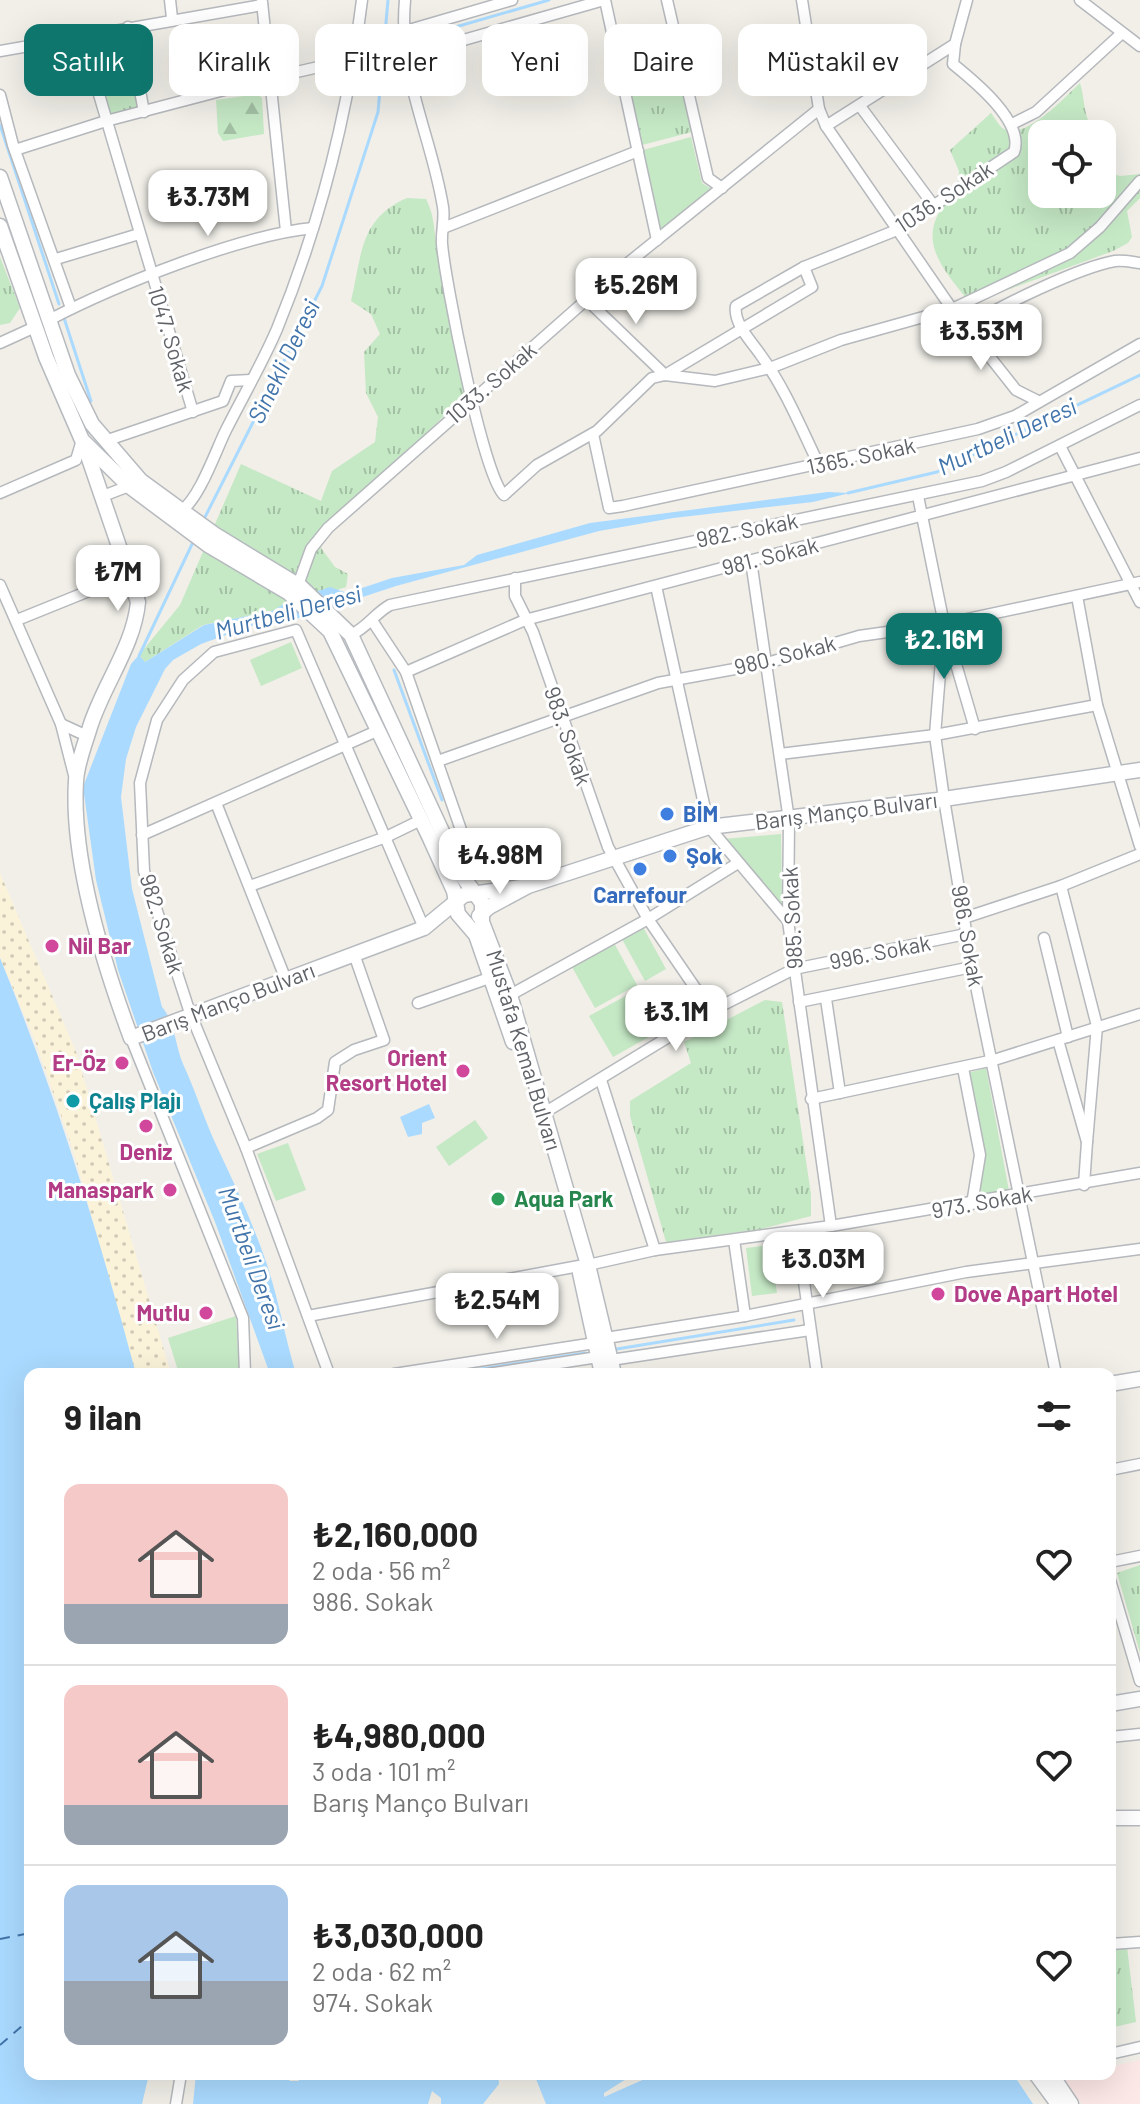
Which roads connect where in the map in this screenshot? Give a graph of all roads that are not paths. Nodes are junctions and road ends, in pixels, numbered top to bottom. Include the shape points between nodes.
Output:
1 (170, 0) edge
2 (362, 0) edge
3 (405, 0) edge
4 (512, 0) edge
5 (604, 0) edge
6 (667, 0) edge
7 (802, 0) edge
8 (967, 0) edge
9 (1080, 0) edge
10 (262, 3) edge
11 (172, 18) junction
12 (143, 24) edge
13 (264, 24) edge
14 (359, 24) edge
15 (403, 24) edge
16 (430, 24) edge
17 (1122, 33) junction
18 (466, 39) edge
19 (955, 44) junction
20 (1140, 46) edge
21 (24, 47) edge
22 (0, 51) edge
23 (0, 95) edge
24 (99, 96) edge
25 (141, 96) edge
26 (203, 96) edge
27 (272, 96) edge
28 (346, 96) edge
29 (414, 96) edge
30 (860, 106) junction
31 (819, 109) junction
32 (144, 112) junction
33 (106, 121) junction
34 (1012, 124) junction
35 (826, 126) junction
36 (15, 150) junction
37 (638, 151) junction
38 (0, 177) edge
39 (1140, 181) edge
40 (722, 188) junction
41 (934, 206) junction
42 (0, 226) edge
43 (313, 228) junction
44 (443, 228) junction
45 (897, 230) junction
46 (286, 231) junction
47 (139, 234) junction
48 (657, 240) junction
49 (56, 259) junction
50 (1140, 263) edge
51 (804, 267) junction
52 (151, 277) junction
53 (586, 299) junction
54 (71, 308) junction
55 (952, 309) junction
56 (49, 320) junction
57 (35, 327) junction
58 (741, 327) junction
59 (967, 327) junction
60 (0, 343) edge
61 (1140, 344) edge
62 (770, 368) junction
63 (665, 375) junction
64 (251, 380) junction
65 (472, 399) junction
66 (1038, 401) junction
67 (1140, 405) edge
68 (193, 412) junction
69 (92, 424) junction
70 (593, 434) junction
71 (82, 440) junction
72 (105, 441) junction
73 (1060, 446) junction
74 (1140, 458) edge
75 (819, 465) junction
76 (1076, 475) junction
77 (129, 486) junction
78 (0, 493) edge
79 (103, 496) junction
80 (918, 496) junction
81 (923, 517) junction
82 (188, 521) junction
83 (751, 561) junction
84 (131, 574) junction
85 (515, 578) junction
86 (1135, 582) edge
87 (0, 585) edge
88 (656, 586) junction
89 (296, 588) junction
90 (1077, 596) junction
91 (1140, 602) edge
92 (17, 620) junction
93 (525, 620) junction
94 (373, 622) junction
95 (944, 624) junction
96 (351, 635) junction
97 (767, 663) junction
98 (406, 672) junction
99 (677, 678) junction
100 (1097, 705) junction
101 (561, 716) junction
102 (61, 724) junction
103 (975, 729) junction
104 (379, 730) junction
105 (935, 735) junction
106 (87, 736) junction
107 (347, 745) junction
108 (780, 754) junction
109 (438, 761) junction
110 (1140, 771) edge
111 (1121, 774) junction
112 (76, 781) junction
113 (944, 799) junction
114 (216, 803) junction
115 (421, 820) junction
116 (789, 820) junction
117 (709, 827) junction
118 (142, 835) junction
119 (386, 837) junction
120 (1140, 846) edge
121 (468, 850) dead end
122 (1140, 854) edge
123 (612, 856) junction
124 (738, 863) junction
125 (250, 886) junction
126 (528, 886) junction
127 (1061, 886) junction
128 (475, 895) junction
129 (457, 903) junction
130 (481, 913) junction
131 (964, 918) junction
132 (463, 919) junction
133 (648, 919) junction
134 (788, 921) junction
135 (429, 925) junction
136 (966, 934) junction
137 (1044, 938) dead end
138 (354, 954) junction
139 (972, 967) junction
140 (794, 969) junction
141 (492, 977) junction
142 (286, 980) junction
143 (510, 995) junction
144 (826, 999) junction
145 (799, 1002) junction
146 (418, 1003) dead end
147 (711, 1011) junction
148 (1140, 1014) edge
149 (192, 1016) junction
150 (1097, 1026) junction
151 (131, 1038) junction
152 (1063, 1038) junction
153 (994, 1060) junction
154 (963, 1068) junction
155 (601, 1080) junction
156 (840, 1093) junction
157 (811, 1099) junction
158 (544, 1113) junction
159 (1087, 1142) junction
160 (246, 1148) junction
161 (1140, 1173) edge
162 (1084, 1185) junction
163 (1020, 1196) junction
164 (972, 1204) junction
165 (831, 1226) junction
166 (797, 1232) junction
167 (734, 1240) junction
168 (1140, 1249) edge
169 (655, 1250) junction
170 (1032, 1264) junction
171 (583, 1266) junction
172 (806, 1304) junction
173 (308, 1316) junction
174 (745, 1316) junction
175 (810, 1330) junction
176 (605, 1354) edge
177 (245, 1368) edge
178 (327, 1368) edge
179 (462, 1368) edge
180 (523, 1368) edge
181 (816, 1368) edge
182 (1055, 1368) edge
183 (1140, 1379) edge
184 (1116, 1383) edge
185 (1140, 1464) edge
186 (1116, 1469) edge
187 (1140, 1556) edge
188 (1116, 1561) edge
189 (1116, 1600) edge
190 (1140, 1681) edge
191 (1140, 1699) edge
192 (1116, 1703) edge
193 (1140, 1734) edge
194 (1116, 1736) edge
195 (1116, 1818) edge
196 (1140, 1818) edge
197 (1140, 1942) edge
198 (1116, 1944) edge
199 (1140, 2047) edge
200 (1116, 2053) edge
201 (180, 2080) edge
202 (1040, 2080) edge
203 (1055, 2080) edge
204 (176, 2104) edge
205 (1058, 2104) edge
206 (1071, 2104) edge

1 - 11 street
2 - 14 street
3 - 15 street
4 - 16 street
5 - 18 street
5 - 37 street
6 - 40 street via 708,178
7 - 31 street
8 - 19 street
9 - 17 street
10 - 11 street
10 - 13 street
11 - 12 street
17 - 20 street
17 - 34 street via 1036,112
19 - 30 street
19 - 34 street via 953,64
21 - 22 street
23 - 36 street
24 - 33 street, 1047. Sokak
25 - 32 street
26 - 32 street
27 - 46 street
28 - 43 street
29 - 44 street via 444,209
30 - 35 street
30 - 41 street
31 - 35 street
31 - 40 street, 1033. Sokak
32 - 33 street
33 - 36 street
33 - 47 street, 1047. Sokak
34 - 41 street, 1036. Sokak via 1018,142 1014,152
35 - 45 street
36 - 49 street
37 - 44 street
37 - 48 street
38 - 56 main road
39 - 55 street via 1070,253
40 - 48 street, 1033. Sokak
41 - 45 street, 1036. Sokak
42 - 57 main road, Barış Manço Bulvarı
43 - 46 street
43 - 64 street via 276,331
44 - 65 street
45 - 51 street, 1036. Sokak
45 - 55 street
46 - 52 street
47 - 49 street
47 - 52 street, 1047. Sokak
48 - 53 street, 1033. Sokak
49 - 54 street
50 - 59 street via 1117,261 1094,268 991,311
51 - 58 street, 1036. Sokak via 736,306
51 - 58 street via 812,287
52 - 54 street
52 - 68 street, 1047. Sokak
53 - 63 street
53 - 65 street, 1033. Sokak
54 - 56 street
55 - 59 street
55 - 62 street via 841,340
56 - 69 main road
57 - 60 street
57 - 71 main road, Barış Manço Bulvarı
58 - 62 street
58 - 63 street
59 - 66 street via 1016,390
61 - 66 street, 1365. Sokak
62 - 63 street via 715,381
62 - 75 street
63 - 70 street via 652,378
64 - 68 street via 231,381 223,401
64 - 82 street via 187,507
65 - 70 street via 493,481 504,495 537,465
65 - 89 street, 1033. Sokak via 316,540
66 - 75 street, 1365. Sokak via 978,429
67 - 73 street, 982. Sokak
68 - 72 street
69 - 71 main road
69 - 72 main road
70 - 75 street, 1365. Sokak via 609,508
71 - 77 main road
71 - 78 street via 76,460
71 - 79 main road, Barış Manço Bulvarı
72 - 82 main road
73 - 76 street
73 - 80 street, 982. Sokak via 982,481
74 - 76 street, 981. Sokak
76 - 81 street, 981. Sokak
76 - 86 street
77 - 79 street
77 - 82 main road
79 - 84 main road, Barış Manço Bulvarı
80 - 81 street, 986. Sokak
80 - 85 street, 982. Sokak
81 - 83 street, 981. Sokak
81 - 95 street, 986. Sokak
82 - 89 main road
83 - 88 street, 981. Sokak
83 - 97 street, 985. Sokak
84 - 92 street
84 - 106 main road, Barış Manço Bulvarı via 138,602 136,623
85 - 93 street, 983. Sokak via 515,596
85 - 94 street, 982. Sokak via 390,605
86 - 90 street, 980. Sokak
86 - 91 street
87 - 92 street
88 - 93 street, 981. Sokak
88 - 99 street
89 - 96 main road
89 - 104 main road via 330,631
90 - 95 street, 980. Sokak
90 - 100 street
92 - 102 street
93 - 98 street, 981. Sokak
93 - 101 street, 983. Sokak
94 - 96 street, 982. Sokak
94 - 98 street
95 - 97 street, 980. Sokak via 859,636
95 - 103 street
95 - 105 street, 986. Sokak
96 - 128 main road via 449,850
97 - 99 street, 980. Sokak
97 - 108 street, 985. Sokak
98 - 109 street
99 - 101 street, 980. Sokak
99 - 117 street
100 - 103 street
100 - 111 street
101 - 109 street, 980. Sokak
101 - 123 street, 983. Sokak
102 - 106 street
102 - 112 street
103 - 105 street
104 - 107 street
104 - 115 main road
105 - 108 street
105 - 113 street, 986. Sokak
106 - 112 main road, Barış Manço Bulvarı
107 - 114 street
107 - 118 street, 982. Sokak via 296,630 214,652 183,680 157,720 140,783
107 - 119 street
108 - 116 street, 985. Sokak
109 - 121 street
110 - 111 main road, Barış Manço Bulvarı
111 - 113 main road, Barış Manço Bulvarı
111 - 120 street
112 - 151 main road, Barış Manço Bulvarı via 88,893
113 - 116 main road, Barış Manço Bulvarı
113 - 131 street, 986. Sokak
114 - 118 street
114 - 125 street
115 - 119 street
115 - 129 main road
116 - 117 main road, Barış Manço Bulvarı
116 - 134 street, 985. Sokak
117 - 123 main road, Barış Manço Bulvarı
117 - 124 street
118 - 149 street, 982. Sokak via 144,871
119 - 125 street
119 - 135 street
122 - 127 street
123 - 126 main road, Barış Manço Bulvarı
123 - 133 street, 983. Sokak
124 - 133 street
124 - 134 street
125 - 142 street
126 - 128 main road, Barış Manço Bulvarı
126 - 130 main road, Barış Manço Bulvarı
127 - 131 street
127 - 150 street
128 - 129 main road via 464,895
128 - 130 main road via 482,903
129 - 132 main road
129 - 135 main road, Barış Manço Bulvarı
130 - 132 main road via 474,920
130 - 143 main road, Mustafa Kemal Bulvarı
131 - 136 street, 986. Sokak
132 - 135 main road, Barış Manço Bulvarı
132 - 141 main road, Mustafa Kemal Bulvarı via 476,935
133 - 143 street
133 - 147 street, 983. Sokak
134 - 140 street, 985. Sokak
135 - 138 main road, Barış Manço Bulvarı
136 - 139 street, 986. Sokak
136 - 140 street, 996. Sokak
137 - 152 street
138 - 142 main road, Barış Manço Bulvarı
138 - 160 street via 384,1040 335,1062 328,1110
139 - 144 street
139 - 153 street, 986. Sokak
140 - 145 street, 985. Sokak
140 - 147 street, 996. Sokak
141 - 146 street
141 - 171 main road, Mustafa Kemal Bulvarı
142 - 149 main road, Barış Manço Bulvarı
143 - 158 main road, Mustafa Kemal Bulvarı
144 - 145 street
144 - 156 street
145 - 157 street, 985. Sokak
147 - 155 street, 996. Sokak
148 - 150 street
149 - 151 main road, Barış Manço Bulvarı
149 - 160 street, 982. Sokak
150 - 152 street
150 - 159 street
151 - 177 street via 243,1318
152 - 153 street
152 - 159 street
153 - 154 street
153 - 163 street, 986. Sokak
154 - 156 street
154 - 164 street via 980,1155
155 - 158 street, 996. Sokak
155 - 169 street
156 - 157 street
157 - 165 street, 985. Sokak
158 - 171 main road, Mustafa Kemal Bulvarı
159 - 162 street
160 - 173 street, 982. Sokak
161 - 162 street, 973. Sokak
162 - 163 street, 973. Sokak
163 - 164 street, 973. Sokak
163 - 170 street, 986. Sokak
164 - 165 street, 973. Sokak
165 - 166 street, 973. Sokak
166 - 167 street, 973. Sokak
166 - 172 street
167 - 169 street, 973. Sokak
167 - 174 street
168 - 170 street
169 - 171 street, 973. Sokak
170 - 172 street
170 - 182 street, 986. Sokak
171 - 173 street, 973. Sokak
171 - 176 main road, Mustafa Kemal Bulvarı
172 - 174 street
172 - 175 street
173 - 178 street, 982. Sokak
174 - 176 street
175 - 176 street
175 - 181 street
176 - 179 street
176 - 180 street
183 - 184 main road
185 - 186 street
187 - 188 street
189 - 190 street
191 - 192 main road
193 - 194 street
195 - 196 main road
197 - 198 street
199 - 200 street
201 - 204 street
202 - 205 main road
203 - 206 main road

